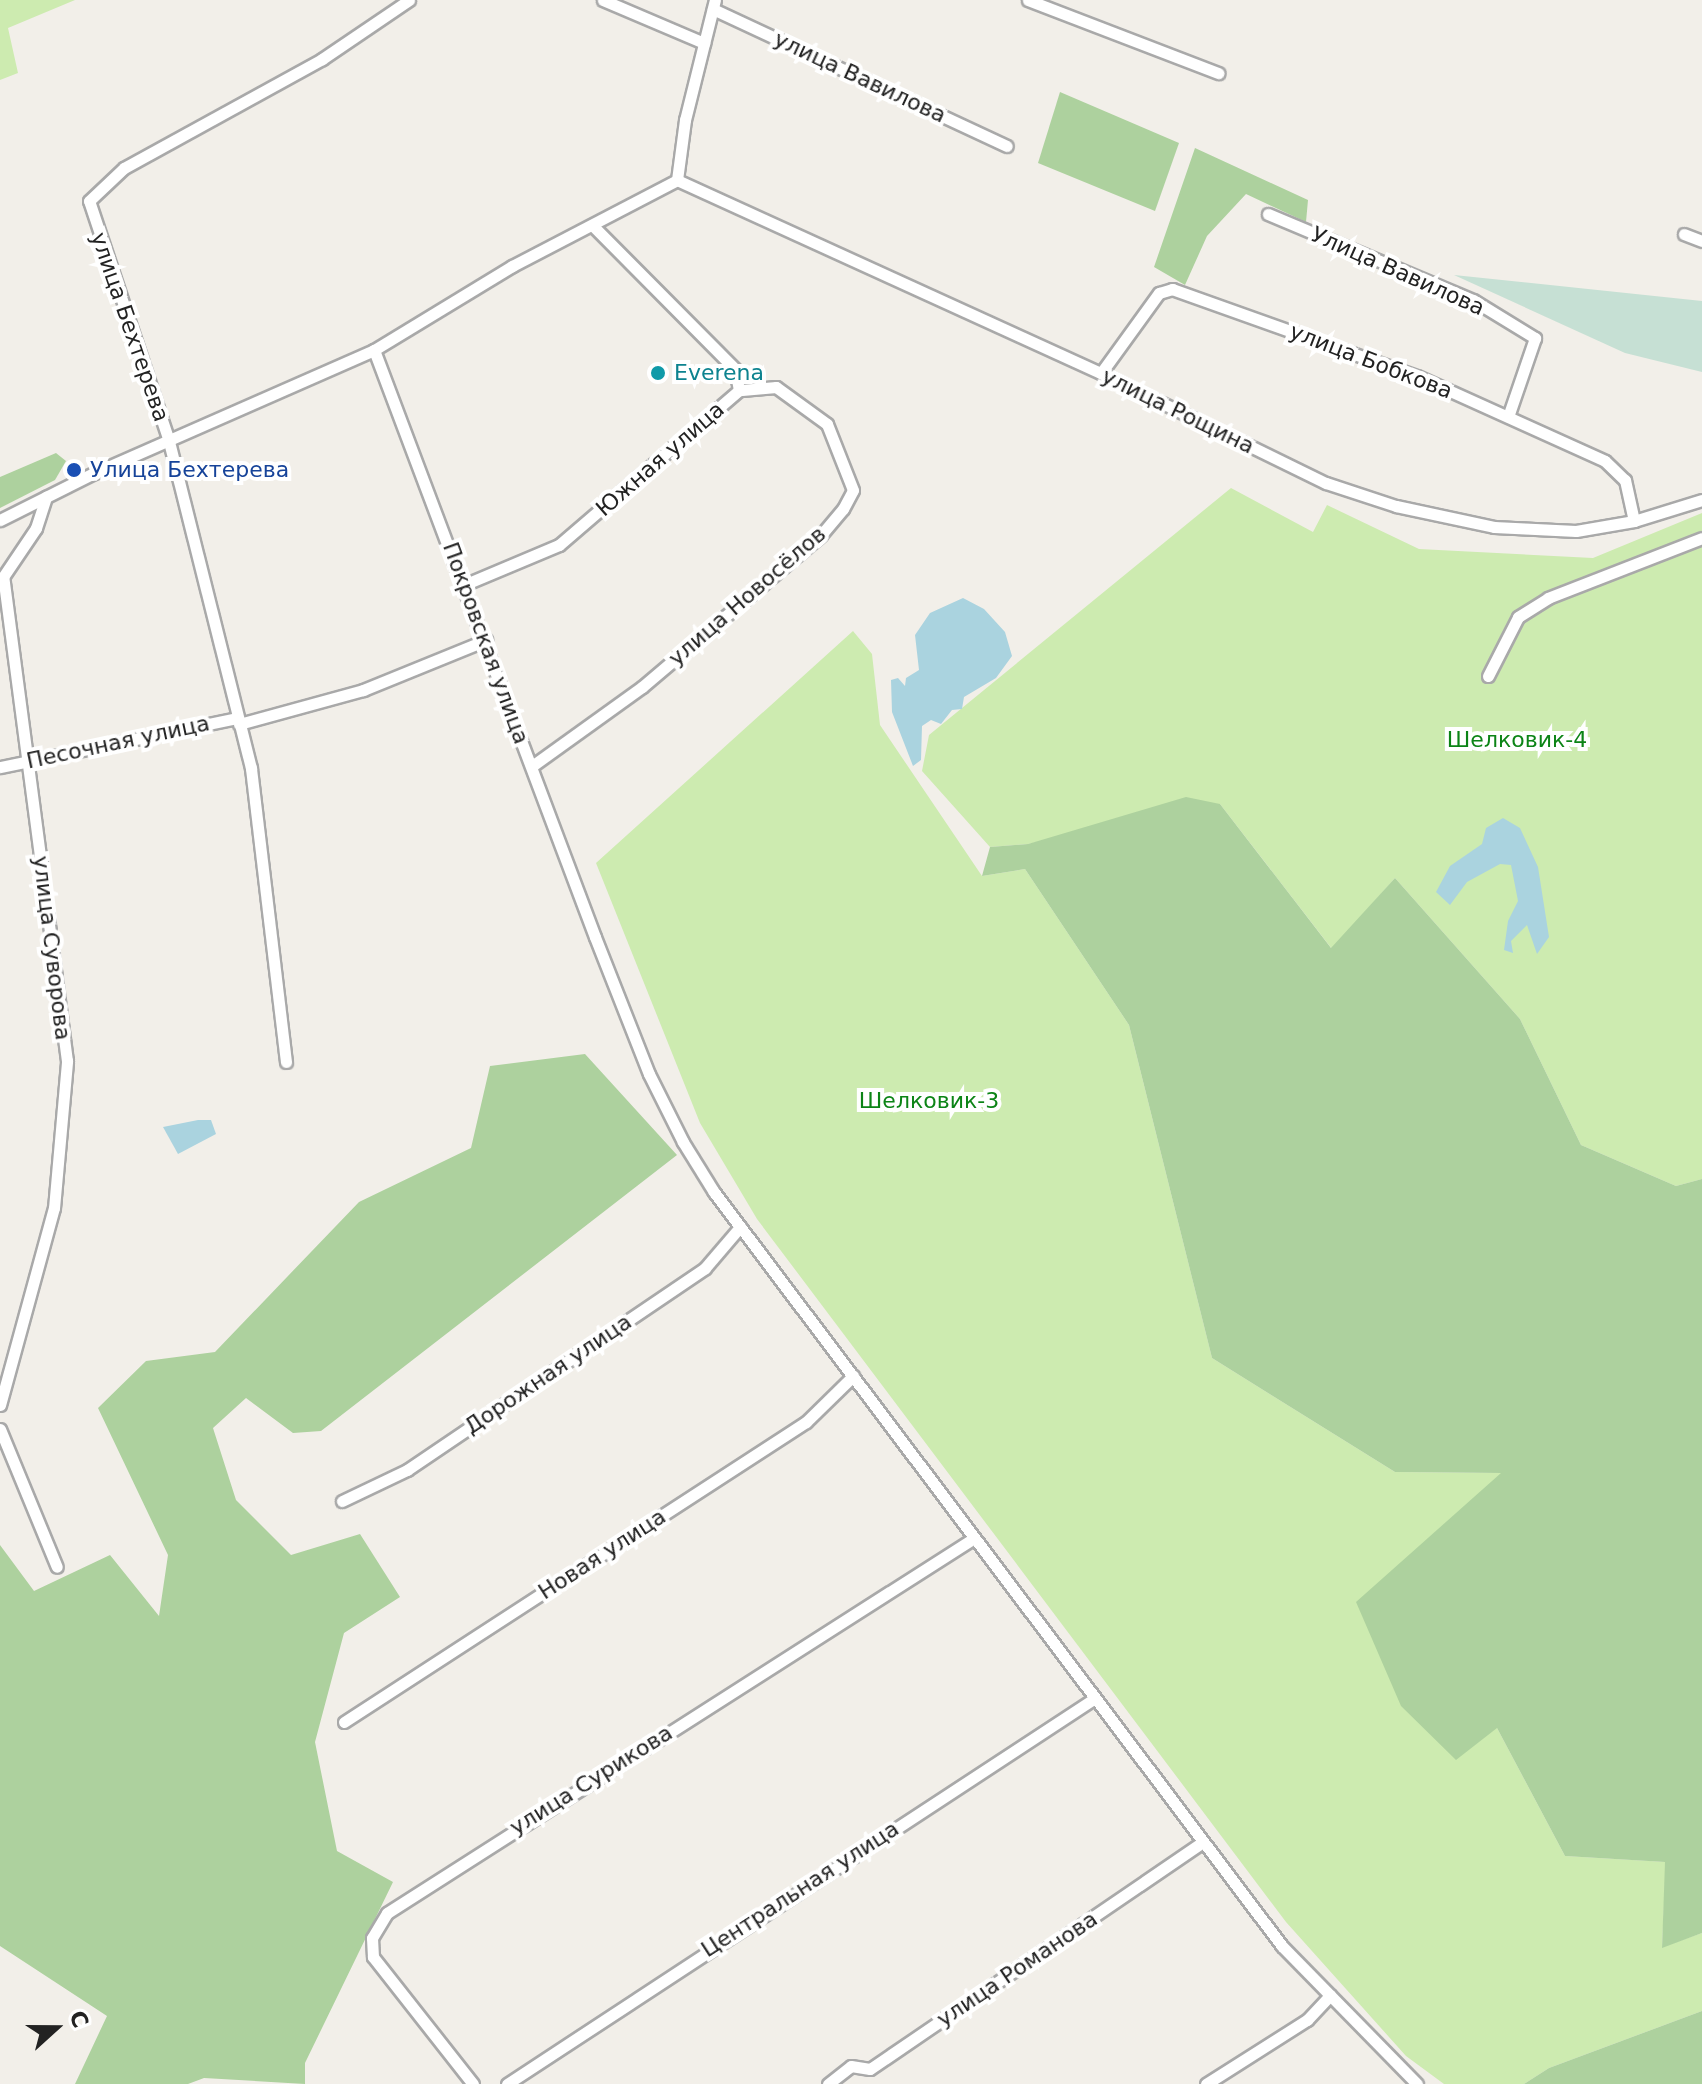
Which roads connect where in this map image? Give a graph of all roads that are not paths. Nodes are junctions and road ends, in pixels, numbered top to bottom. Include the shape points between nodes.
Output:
1 (409, 0) edge
2 (603, 0) edge
3 (1028, 0) edge
4 (714, 4) edge
5 (704, 43) junction
6 (1218, 73) dead end
7 (1007, 146) dead end
8 (677, 180) junction
9 (1268, 214) dead end
10 (592, 225) junction
11 (1684, 234) dead end
12 (1702, 241) edge
13 (374, 350) junction
14 (1101, 373) junction
15 (739, 390) junction
16 (1508, 417) junction
17 (169, 441) junction
18 (46, 497) junction
19 (1702, 500) edge
20 (0, 520) edge
21 (1634, 521) junction
22 (1702, 538) edge
23 (466, 584) junction
24 (486, 640) junction
25 (1488, 676) dead end
26 (238, 721) junction
27 (26, 761) junction
28 (532, 766) junction
29 (0, 767) edge
30 (286, 1062) dead end
31 (740, 1227) junction
32 (853, 1376) junction
33 (0, 1405) edge
34 (0, 1429) edge
35 (342, 1501) dead end
36 (974, 1538) junction
37 (57, 1567) dead end
38 (1095, 1698) junction
39 (344, 1722) dead end
40 (1203, 1842) junction
41 (1330, 1995) junction
42 (473, 2084) edge
43 (507, 2084) edge
44 (828, 2084) edge
45 (1206, 2084) edge
46 (1417, 2084) edge

1 - 17 street, улица Бехтерева via 373,29 124,168 93,193 88,208
2 - 5 street
3 - 6 street
4 - 5 street
4 - 7 street, улица Вавилова
5 - 8 street
8 - 10 street
8 - 14 street, улица Рощина
9 - 16 street, Улица Вавилова via 1473,300 1535,338
10 - 13 street via 512,266
10 - 15 street, Южная улица via 735,369
11 - 12 street
13 - 17 street
13 - 23 street, Покровская улица
14 - 16 street, улица Бобкова via 1159,293 1172,289 1417,376
14 - 21 street, улица Рощина via 1326,483 1396,506 1494,527 1576,531
15 - 23 street, Южная улица via 559,545
15 - 28 street, улица Новосёлов via 776,387 827,424 853,490 843,509 821,535 642,687
16 - 21 street, улица Бобкова via 1605,461 1625,480
17 - 18 street
17 - 26 street, улица Бехтерева
18 - 20 street
18 - 27 street, улица Суворова via 36,528 3,577
19 - 21 street, улица Рощина
22 - 25 street via 1548,598 1518,617
23 - 24 street, Покровская улица
24 - 26 street, Песочная улица via 363,690
24 - 28 street, Покровская улица
26 - 27 street, Песочная улица
26 - 30 street, улица Бехтерева via 266,869
27 - 29 street, Песочная улица
27 - 33 street, улица Суворова via 67,1061 54,1208
28 - 31 street, Покровская улица via 663,1102
31 - 32 street, Покровская улица
31 - 35 street, Дорожная улица via 705,1268 407,1470
32 - 36 street, Покровская улица
32 - 39 street, Новая улица via 806,1422
34 - 37 street
36 - 38 street, Покровская улица
36 - 42 street, улица Сурикова via 387,1913 372,1938 373,1957
38 - 40 street, Покровская улица
38 - 43 street, Центральная улица
40 - 41 street, Покровская улица via 1282,1946
40 - 44 street, улица Романова via 870,2069 851,2066
41 - 45 street via 1307,2020
41 - 46 street, Покровская улица

